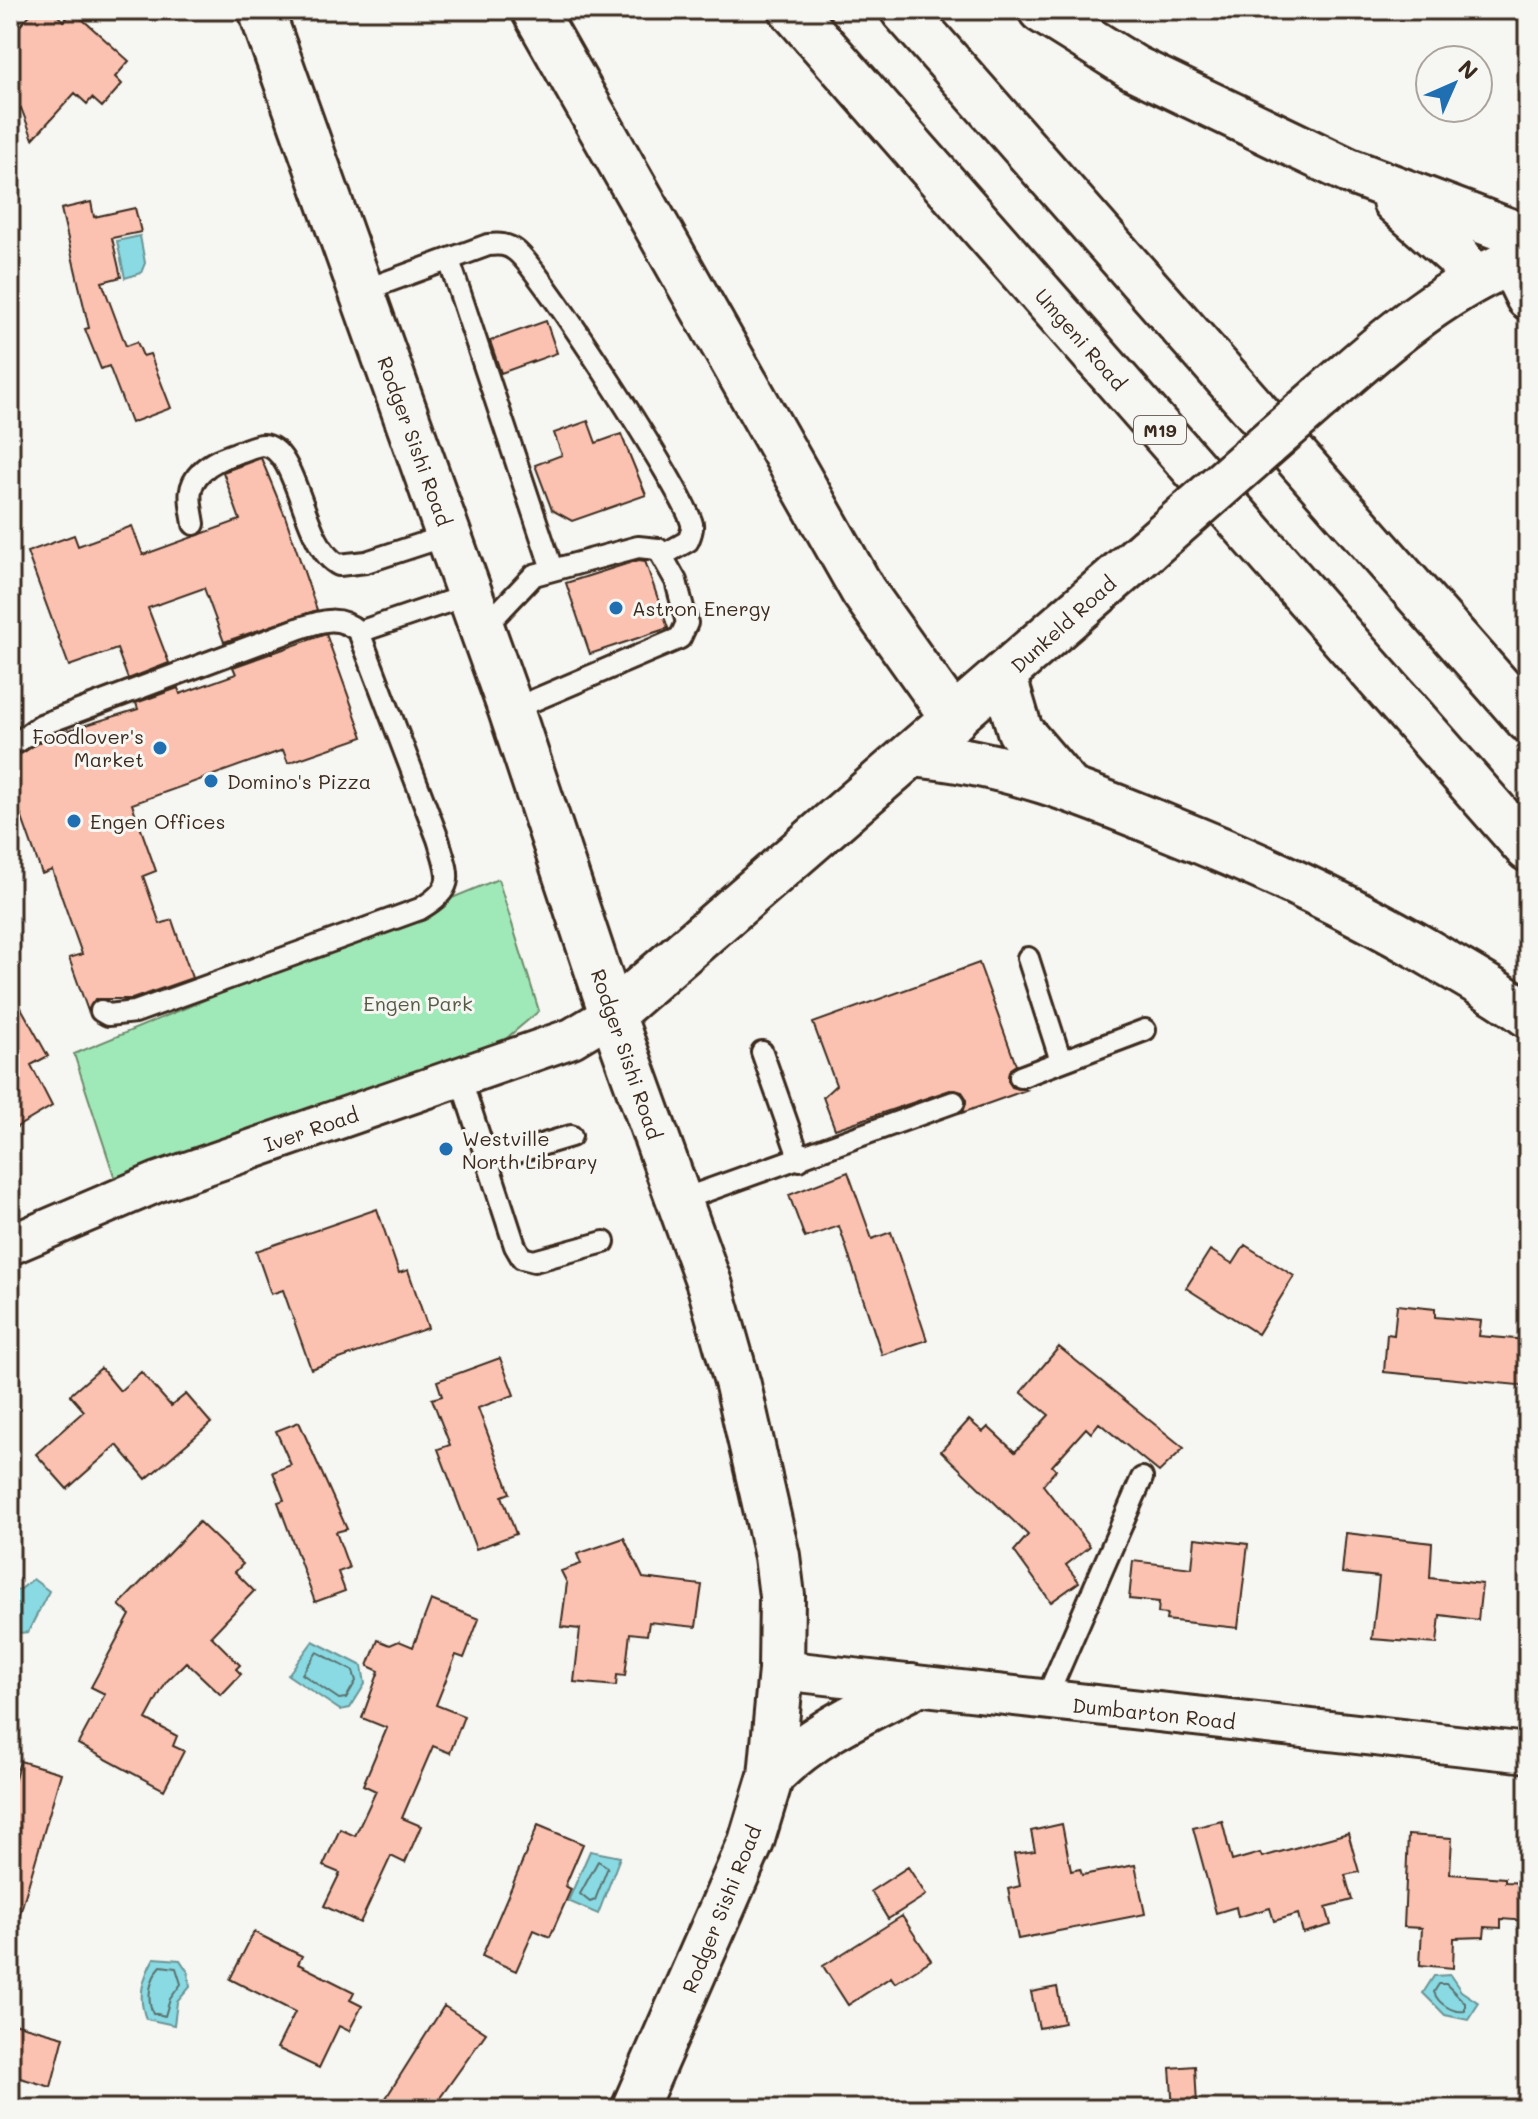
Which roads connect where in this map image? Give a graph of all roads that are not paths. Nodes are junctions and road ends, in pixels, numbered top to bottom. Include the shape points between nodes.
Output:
1 (261, 10) edge
2 (534, 10) edge
3 (792, 10) edge
4 (903, 10) edge
5 (1041, 10) edge
6 (1349, 171) junction
7 (449, 260) junction
8 (1514, 266) edge
9 (362, 291) junction
10 (194, 524) dead end
11 (449, 535) junction
12 (663, 555) junction
13 (552, 569) junction
14 (475, 613) junction
15 (359, 632) junction
16 (1004, 677) junction
17 (511, 710) junction
18 (954, 719) junction
19 (1528, 720) edge
20 (19, 741) dead end
21 (913, 754) junction
22 (1067, 787) junction
23 (1528, 849) edge
24 (1028, 958) dead end
25 (101, 1011) dead end
26 (612, 1014) junction
27 (1528, 1015) edge
28 (1145, 1030) dead end
29 (762, 1052) dead end
30 (1061, 1061) junction
31 (460, 1077) junction
32 (1020, 1077) dead end
33 (954, 1102) dead end
34 (571, 1136) dead end
35 (800, 1160) junction
36 (487, 1161) junction
37 (678, 1201) junction
38 (604, 1242) dead end
39 (10, 1245) edge
40 (1142, 1478) dead end
41 (781, 1670) junction
42 (911, 1687) junction
43 (1045, 1701) junction
44 (1528, 1753) edge
45 (771, 1776) junction
46 (634, 2109) edge

1 - 9 main road, Rodger Sishi Road
2 - 18 main road via 863,591
3 - 23 main road, Umgeni Road / M19
4 - 19 main road
5 - 6 main road via 1134,68
6 - 8 main road
6 - 8 main road via 1433,232
7 - 9 lane
7 - 12 lane via 504,244 527,261 650,446 692,523 688,541
7 - 13 lane
8 - 16 main road, Dunkeld Road, bridge via 1412,317
9 - 11 main road, Rodger Sishi Road
10 - 11 lane via 189,492 199,474 221,458 265,445 287,465 319,547 332,561 351,565
11 - 14 main road, Rodger Sishi Road
12 - 13 lane via 650,546 638,547
12 - 17 lane via 686,618 680,638
13 - 14 lane
14 - 15 lane
14 - 17 main road, Rodger Sishi Road
15 - 20 lane via 347,622 319,622 41,725
15 - 25 lane via 438,839 448,884 420,909 135,1012
16 - 18 main road, Dunkeld Road
16 - 22 main road via 1020,731
17 - 26 main road, Rodger Sishi Road
18 - 21 main road, Dunkeld Road
21 - 22 main road via 1002,767
21 - 26 main road, Dunkeld Road
22 - 27 main road via 1322,894
24 - 30 lane
26 - 31 street, Iver Road via 572,1038
26 - 37 main road, Rodger Sishi Road
28 - 30 lane
29 - 35 lane
30 - 32 lane
31 - 36 lane
31 - 39 street, Iver Road via 158,1182
33 - 35 lane
34 - 36 lane
35 - 37 lane
36 - 38 lane via 522,1258 534,1261
37 - 41 main road, Rodger Sishi Road via 710,1286 738,1385 774,1542 782,1596
40 - 43 lane
41 - 42 street, Dumbarton Road
41 - 45 main road, Rodger Sishi Road
42 - 43 street, Dumbarton Road
42 - 45 main road via 844,1719
43 - 44 street, Dumbarton Road
45 - 46 main road, Rodger Sishi Road via 751,1842

